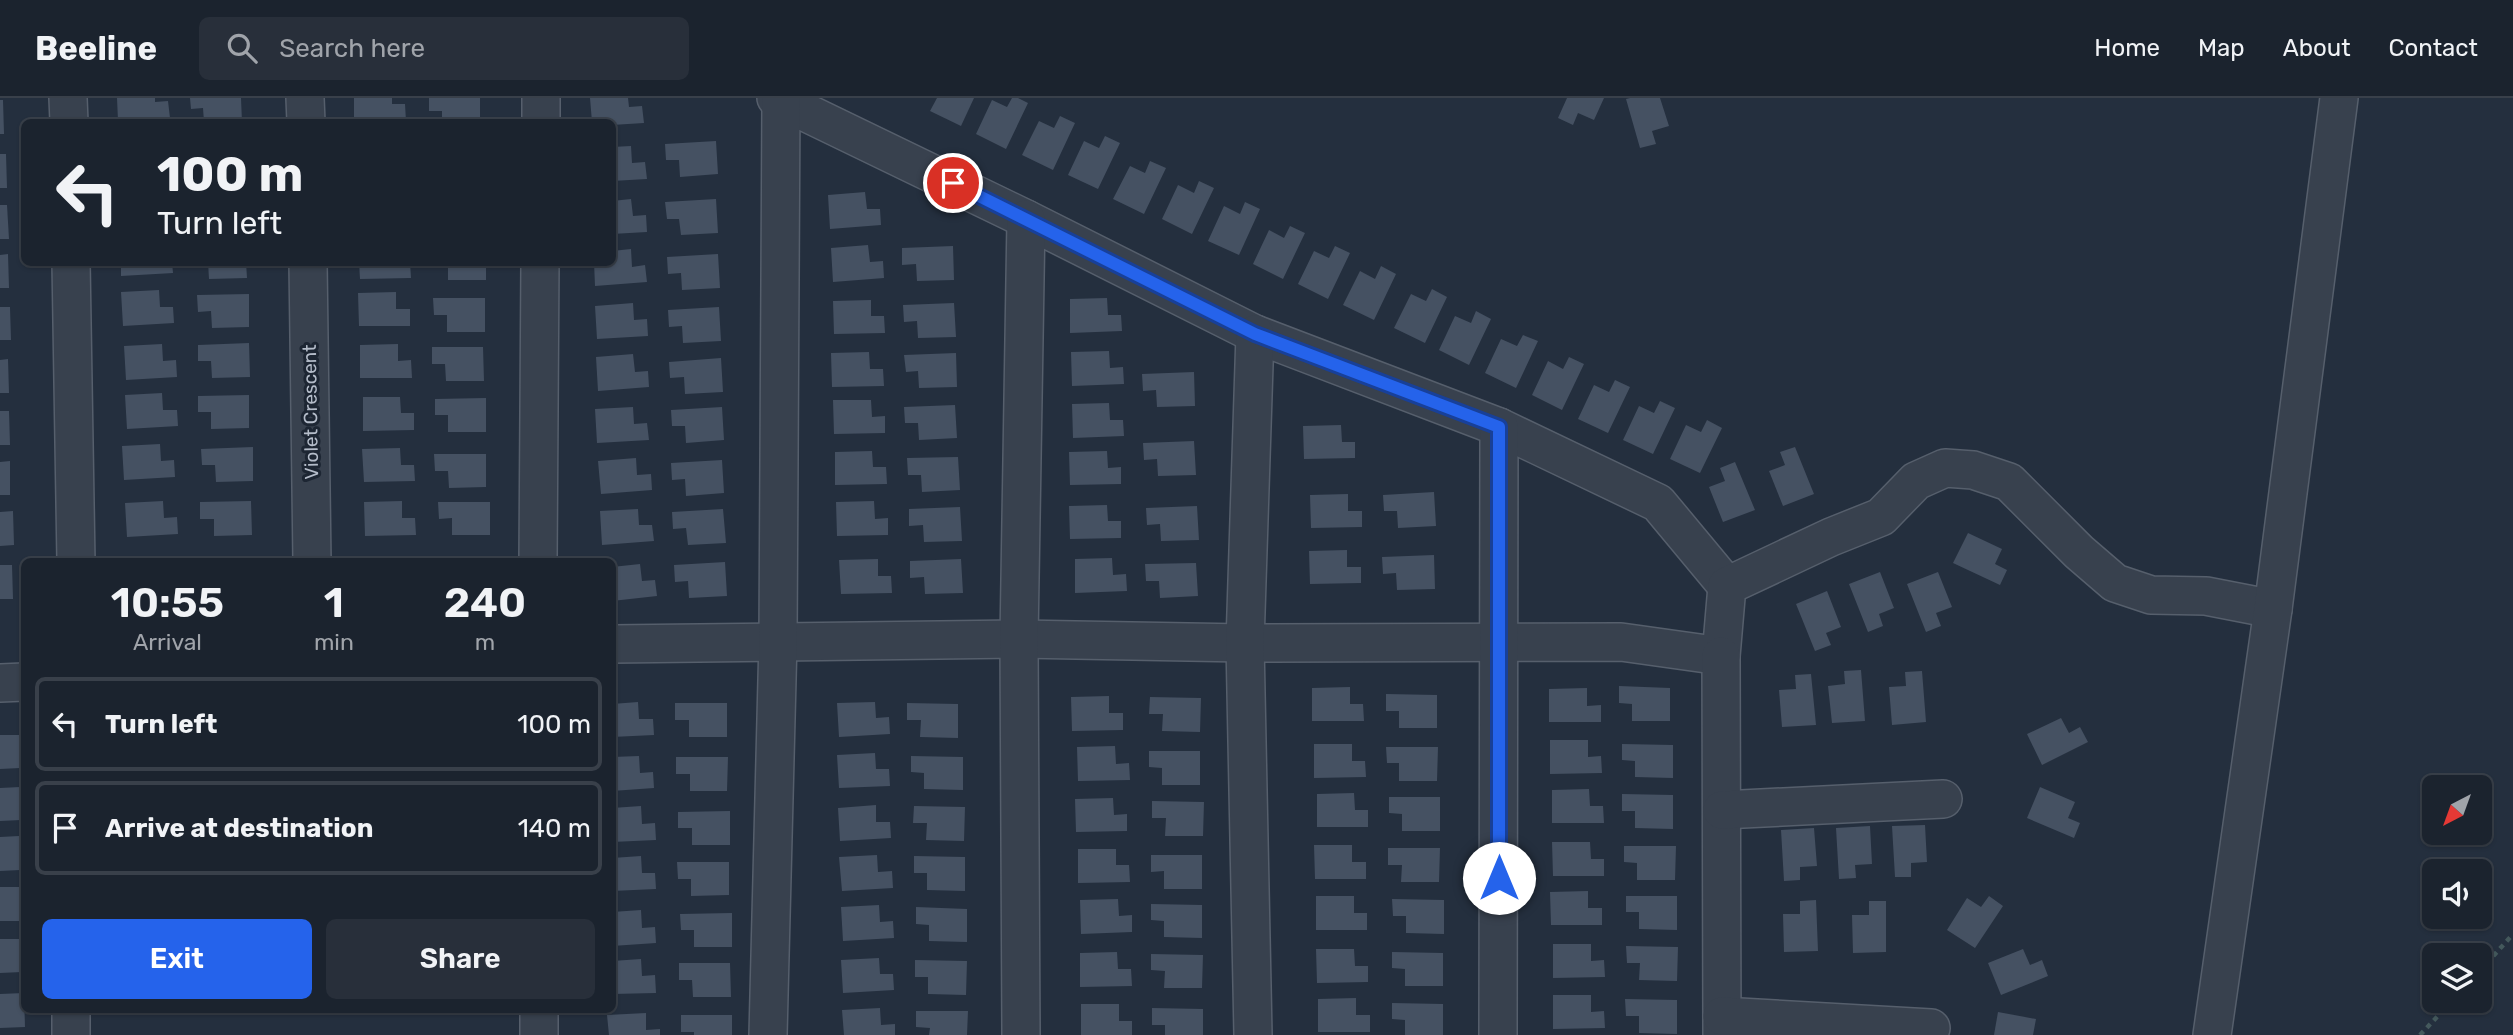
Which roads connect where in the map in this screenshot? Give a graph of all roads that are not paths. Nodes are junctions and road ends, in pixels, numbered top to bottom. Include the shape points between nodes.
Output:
1 (68, 98) edge
2 (305, 98) edge
3 (541, 98) edge
4 (2339, 98) edge
5 (779, 99) edge
6 (69, 119) edge
7 (306, 119) edge
8 (541, 119) edge
9 (1026, 219) junction
10 (71, 266) edge
11 (308, 266) edge
12 (540, 266) edge
13 (1255, 334) junction
14 (1499, 427) junction
15 (76, 558) edge
16 (312, 558) edge
17 (538, 558) edge
18 (1727, 586) junction
19 (2273, 609) junction
20 (1019, 639) junction
21 (778, 640) junction
22 (1500, 642) junction
23 (1245, 643) junction
24 (616, 644) edge
25 (1721, 656) junction
26 (21, 682) edge
27 (0, 683) edge
28 (1943, 799) dead end
29 (1722, 810) junction
30 (71, 1013) edge
31 (539, 1013) edge
32 (1722, 1025) edge
33 (1931, 1028) dead end
34 (71, 1035) edge
35 (539, 1035) edge
36 (768, 1035) edge
37 (1021, 1035) edge
38 (1253, 1035) edge
39 (1498, 1035) edge
40 (2212, 1035) edge

1 - 6 street
2 - 7 street
3 - 8 street
4 - 19 street
5 - 9 street
5 - 21 street
9 - 13 street
9 - 20 street
10 - 15 street
11 - 16 street, Violet Crescent
12 - 17 street
13 - 14 street
13 - 23 street
14 - 18 street via 1658,503
14 - 22 street
18 - 19 street via 1881,517 1916,481 1945,467 2010,482 2115,583 2151,595 2206,596
18 - 25 street
19 - 40 street
20 - 21 street
20 - 23 street
20 - 37 street
21 - 24 street
21 - 36 street
22 - 23 street
22 - 25 street via 1621,642
22 - 39 street
23 - 38 street
25 - 29 street
26 - 27 street
28 - 29 street
29 - 32 street
30 - 34 street
31 - 35 street
32 - 33 street

